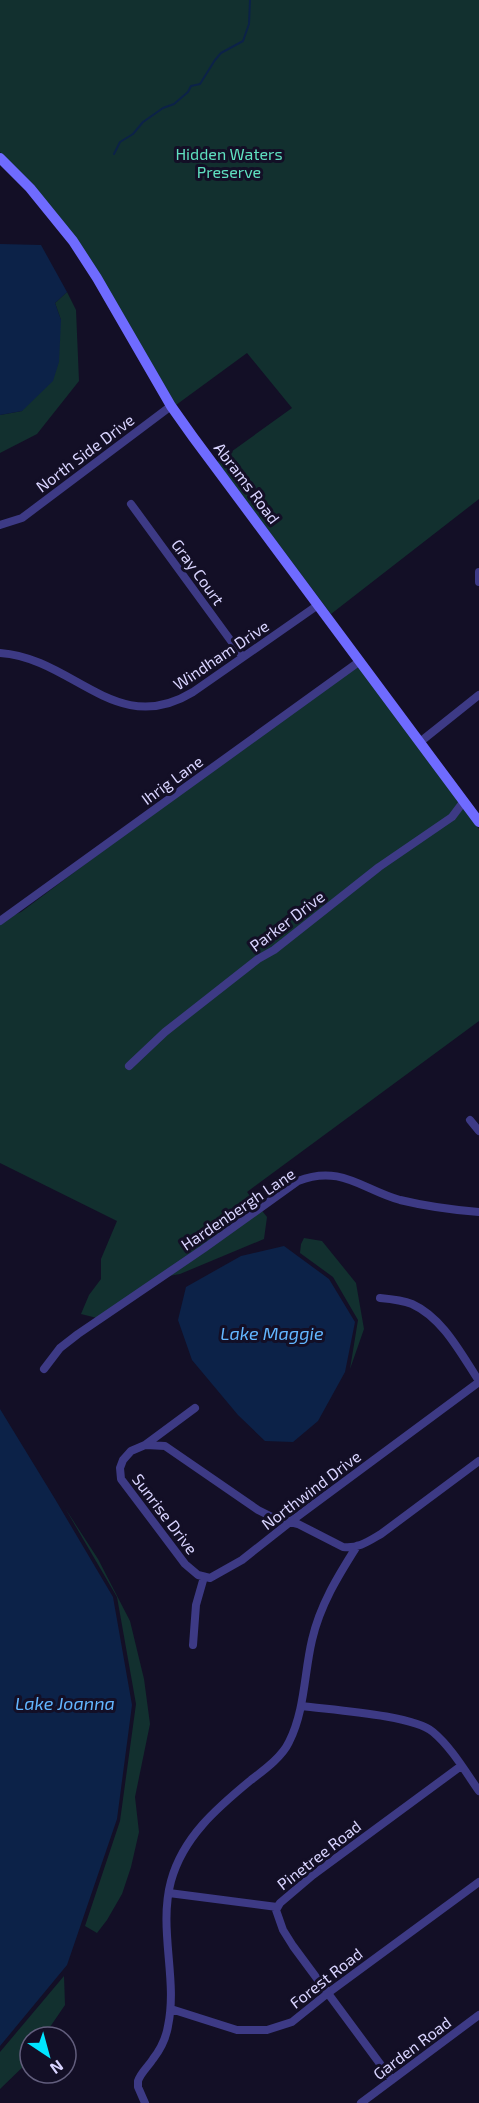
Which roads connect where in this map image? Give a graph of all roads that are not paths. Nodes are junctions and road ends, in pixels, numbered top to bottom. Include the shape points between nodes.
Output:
1 (0, 158) edge
2 (171, 405) junction
3 (131, 504) dead end
4 (0, 525) edge
5 (479, 572) edge
6 (479, 582) edge
7 (318, 605) junction
8 (0, 653) edge
9 (242, 656) junction
10 (360, 661) junction
11 (479, 695) edge
12 (420, 742) junction
13 (464, 801) junction
14 (479, 822) edge
15 (0, 921) edge
16 (129, 1066) dead end
17 (470, 1120) dead end
18 (479, 1131) edge
19 (479, 1212) edge
20 (380, 1298) dead end
21 (44, 1369) dead end
22 (479, 1382) edge
23 (195, 1408) dead end
24 (145, 1445) junction
25 (479, 1461) edge
26 (290, 1522) junction
27 (357, 1546) junction
28 (204, 1577) junction
29 (193, 1645) dead end
30 (302, 1706) junction
31 (461, 1766) junction
32 (479, 1791) edge
33 (479, 1882) edge
34 (169, 1893) junction
35 (277, 1907) junction
36 (328, 1993) junction
37 (171, 2009) junction
38 (479, 2015) edge
39 (392, 2080) junction
40 (145, 2103) edge
41 (361, 2103) edge

1 - 2 street, Abrams Road via 73,241
2 - 4 street, North Side Drive via 15,521
2 - 7 street, Abrams Road
3 - 9 street, Gray Court
5 - 6 street
7 - 9 street, Windham Drive
7 - 10 street, Abrams Road
8 - 9 street, Windham Drive via 21,656 116,702 143,708 181,699
10 - 12 street, Abrams Road
10 - 15 street, Ihrig Lane
11 - 12 street
12 - 13 street, Abrams Road
13 - 14 street, Abrams Road
13 - 16 street, Parker Drive via 452,817 258,959 165,1032
17 - 18 street
19 - 21 street, Hardenbergh Lane via 402,1201 339,1176 305,1178 86,1328 60,1348
20 - 22 street via 411,1304 433,1318
22 - 26 street, Northwind Drive
23 - 24 street
24 - 26 street via 165,1446 258,1510
24 - 28 street, Sunrise Drive via 131,1451 123,1461 121,1479 185,1564
25 - 27 street via 381,1534
26 - 27 street via 343,1547
26 - 28 street, Northwind Drive via 237,1564 213,1577
27 - 30 street via 320,1615 307,1665
28 - 29 street via 196,1605
30 - 31 street via 424,1726
30 - 34 street via 290,1741 280,1754 196,1832 176,1868
31 - 32 street
31 - 35 street, Pinetree Road via 313,1875
33 - 36 street, Forest Road
34 - 35 street
34 - 37 street
35 - 36 street, Pinetree Road via 292,1946
36 - 37 street, Forest Road via 292,2022 267,2030 237,2030
36 - 39 street, Pinetree Road
37 - 40 street via 163,2041 138,2082
38 - 39 street, Garden Road
39 - 41 street, Garden Road

